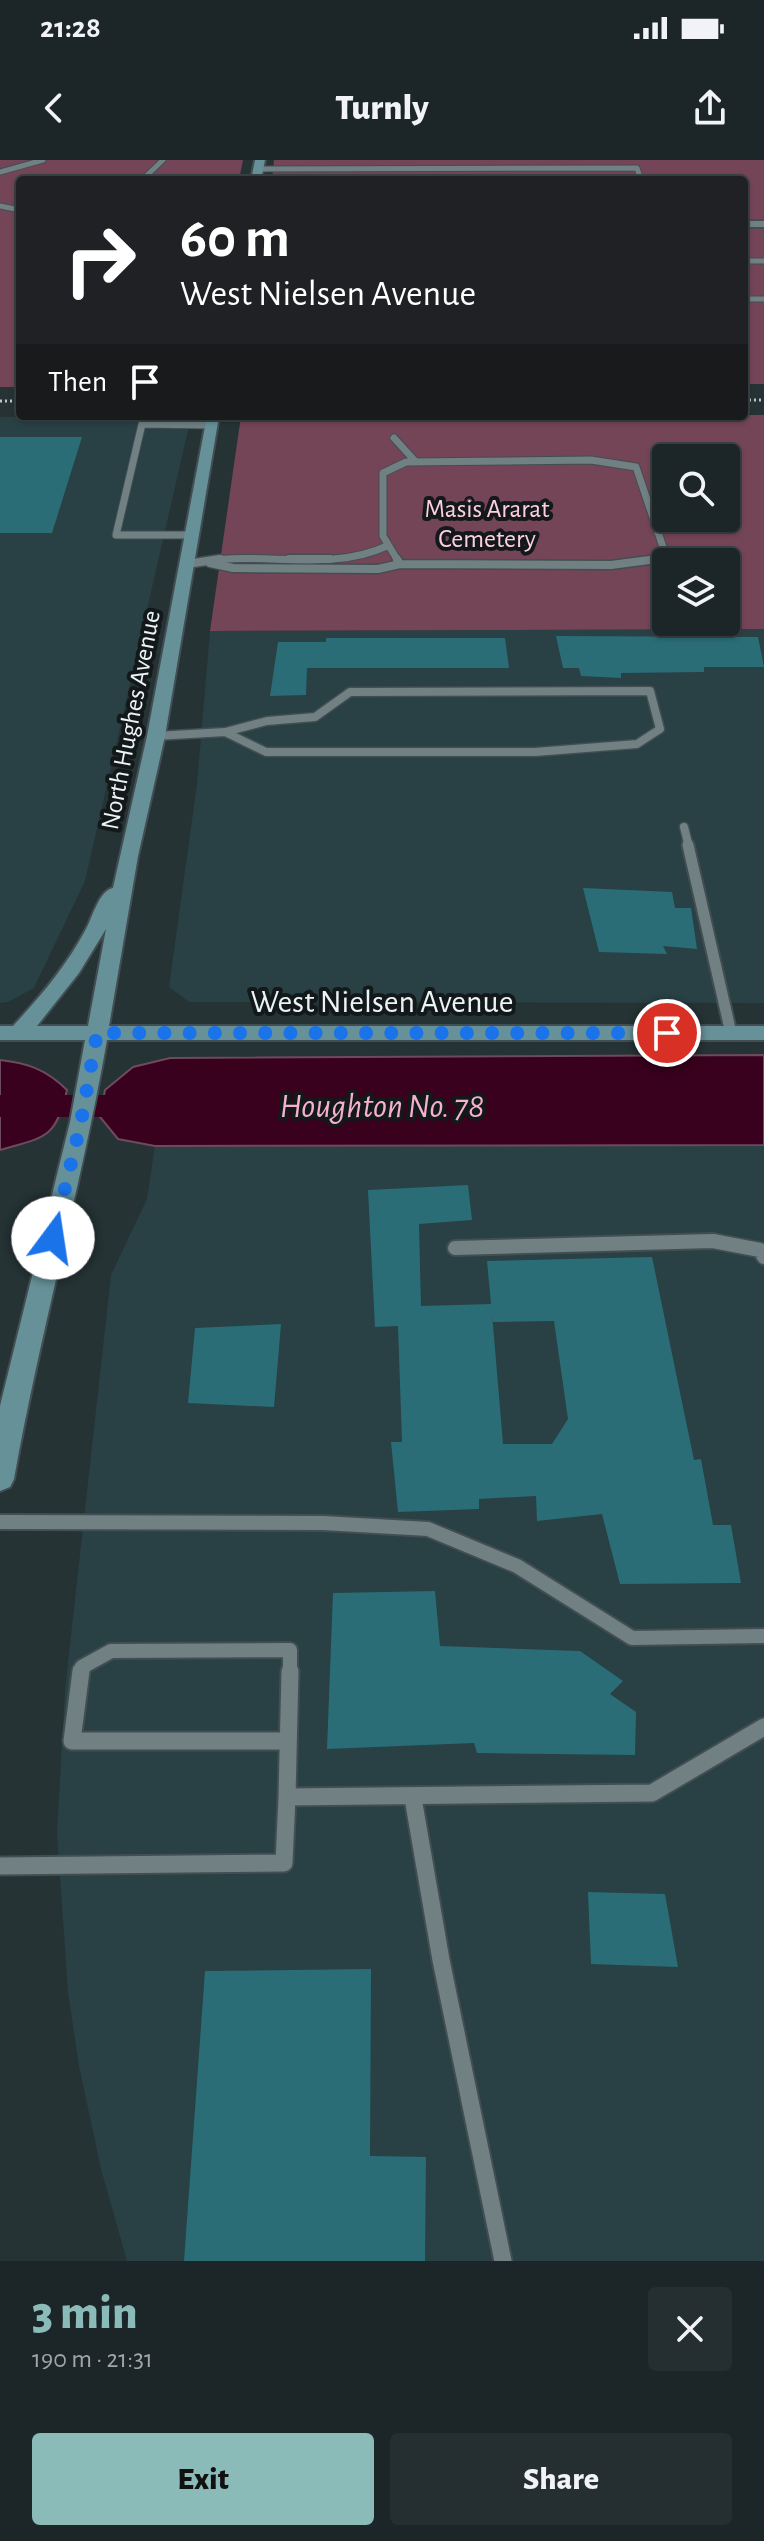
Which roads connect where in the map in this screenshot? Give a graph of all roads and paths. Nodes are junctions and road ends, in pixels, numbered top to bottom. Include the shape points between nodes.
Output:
1 (43, 160) edge
2 (163, 160) edge
3 (454, 160) edge
4 (634, 160) edge
5 (455, 168) junction
6 (637, 168) junction
7 (258, 170) edge
8 (0, 172) edge
9 (146, 176) edge
10 (456, 176) edge
11 (640, 176) edge
12 (212, 420) edge
13 (394, 438) dead end
14 (415, 461) junction
15 (192, 535) junction
16 (387, 546) junction
17 (210, 563) junction
18 (187, 564) junction
19 (400, 564) junction
20 (225, 732) junction
21 (156, 736) junction
22 (684, 827) dead end
23 (129, 856) junction
24 (9, 1033) edge
25 (97, 1033) junction
26 (731, 1033) junction
27 (764, 1033) edge
28 (455, 1248) dead end
29 (764, 1257) edge
30 (0, 1479) edge
31 (0, 1522) edge
32 (764, 1636) edge
33 (764, 1727) edge
34 (288, 1741) junction
35 (287, 1797) junction
36 (413, 1798) junction
37 (0, 1866) edge
38 (503, 2261) edge

1 - 8 lane
2 - 9 lane
3 - 5 lane
4 - 6 lane
5 - 6 lane
5 - 7 lane
5 - 10 lane
6 - 11 lane
12 - 15 street, North Hughes Avenue
12 - 15 lane via 142,424 116,535
13 - 14 lane
14 - 16 lane via 383,473
14 - 19 lane via 591,460 636,467 666,556 648,563 611,565
15 - 18 street, North Hughes Avenue
16 - 17 lane via 348,558 234,558
16 - 19 lane
17 - 18 lane
17 - 19 lane via 233,568 378,569
18 - 21 street, North Hughes Avenue
20 - 20 lane via 315,717 350,692 397,691 650,691 660,729 637,744 519,752 266,752
20 - 21 lane
21 - 23 street, North Hughes Avenue
22 - 26 lane
23 - 24 street via 89,947 64,983
23 - 25 street, North Hughes Avenue
24 - 25 street, West Nielsen Avenue
25 - 26 street, West Nielsen Avenue
25 - 30 street, North Hughes Avenue
26 - 27 street, West Nielsen Avenue
28 - 29 lane via 713,1241 760,1250
31 - 32 lane via 323,1523 428,1529 517,1566 632,1638
33 - 36 lane via 652,1793
34 - 34 lane via 290,1650 111,1651 82,1667 72,1741
34 - 35 lane
35 - 36 lane
35 - 37 lane via 284,1863
36 - 38 lane

